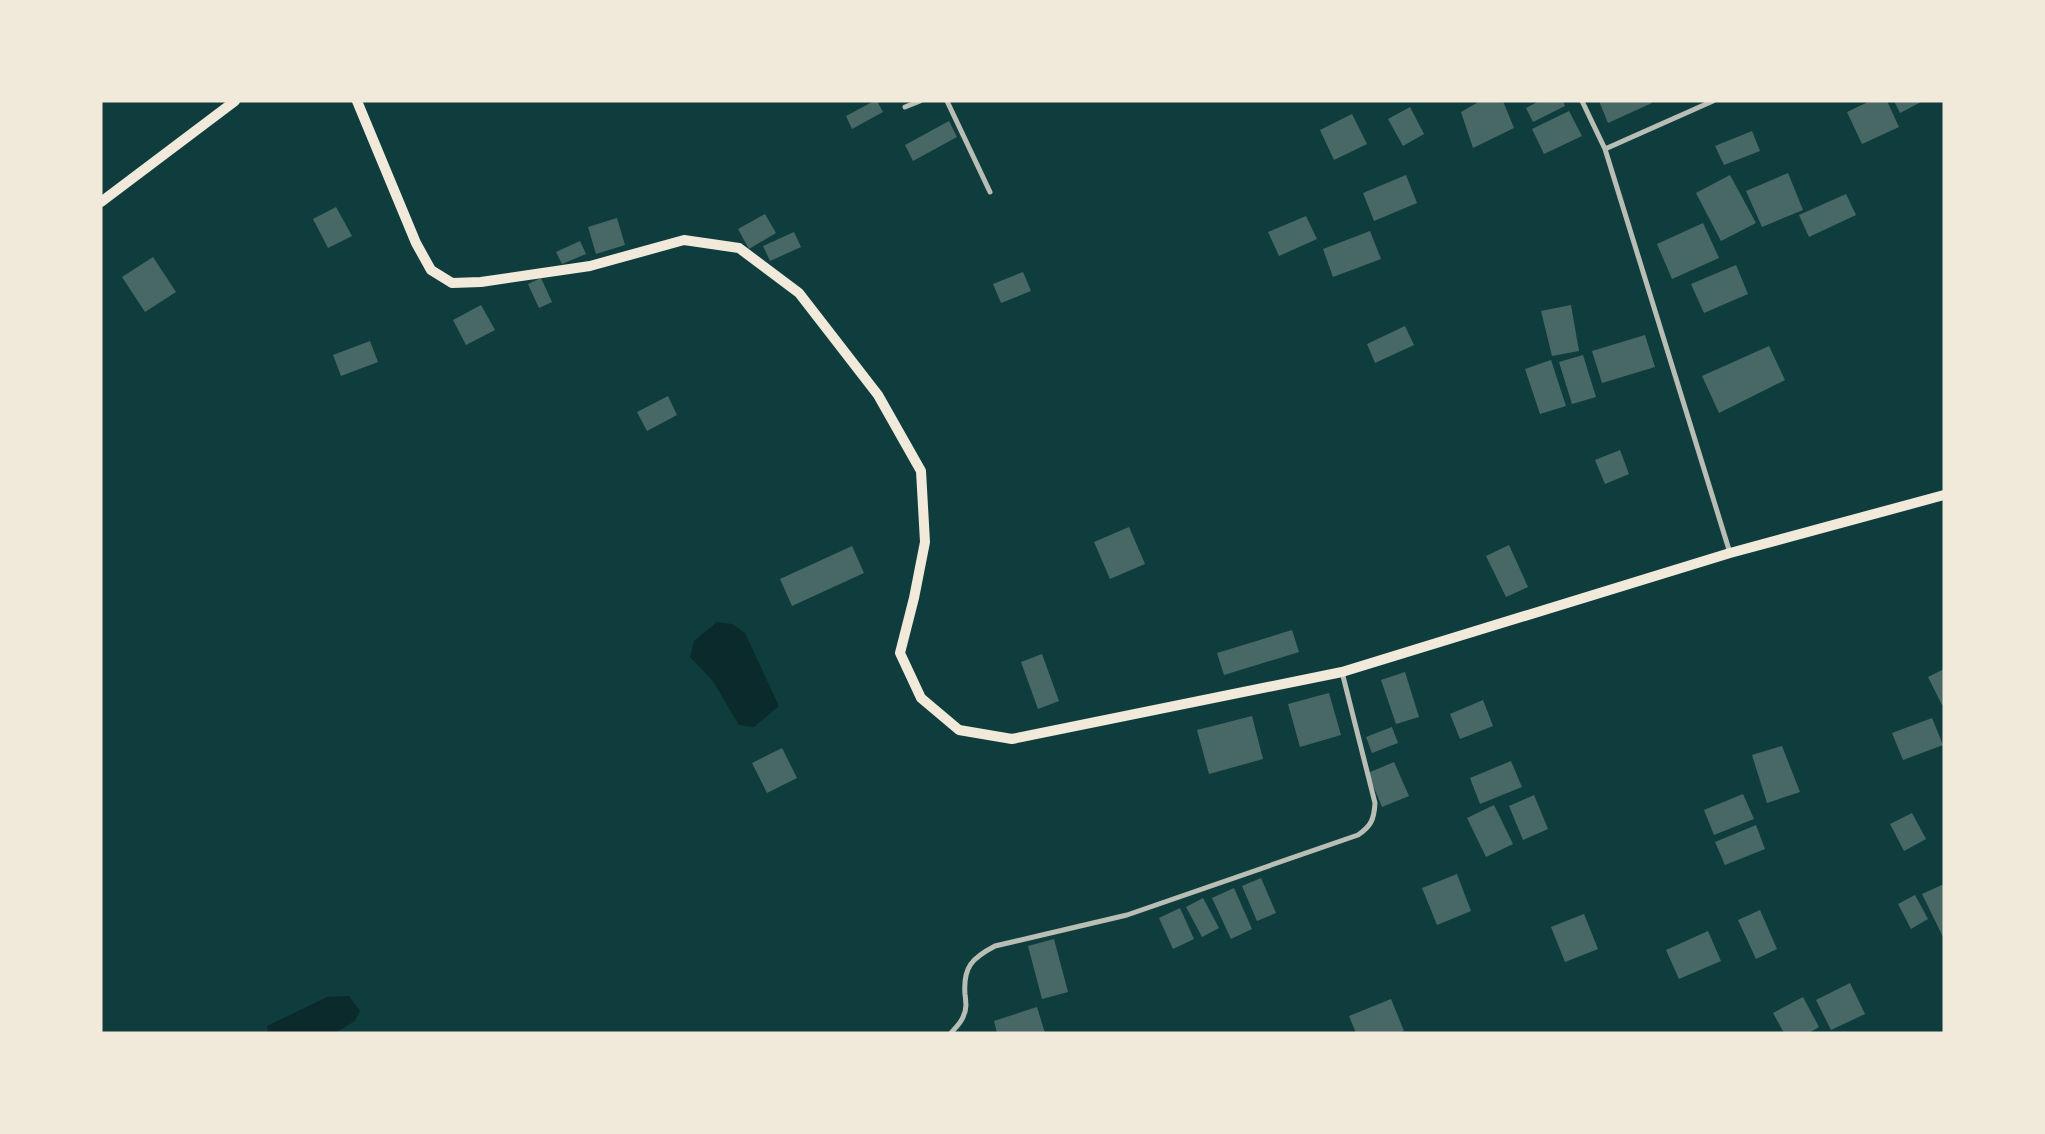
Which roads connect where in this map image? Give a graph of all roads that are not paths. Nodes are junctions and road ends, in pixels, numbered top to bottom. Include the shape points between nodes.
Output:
1 (235, 101) edge
2 (357, 101) edge
3 (920, 101) edge
4 (947, 101) edge
5 (1582, 101) edge
6 (1714, 101) edge
7 (905, 107) dead end
8 (1605, 149) junction
9 (990, 192) dead end
10 (101, 202) edge
11 (1944, 495) edge
12 (1730, 553) junction
13 (1342, 672) junction
14 (951, 1033) edge

1 - 10 main road
2 - 13 main road via 416,243 431,270 452,283 481,282 590,266 684,240 739,248 799,294 878,395 922,471 925,542 900,653 921,698 959,730 1012,739
3 - 7 street
4 - 9 street
5 - 8 street
6 - 8 street
8 - 12 street
11 - 12 main road
12 - 13 main road
13 - 14 street via 1375,803 1370,827 1358,835 1126,915 995,946 979,954 968,965 964,982 966,1006 963,1018

